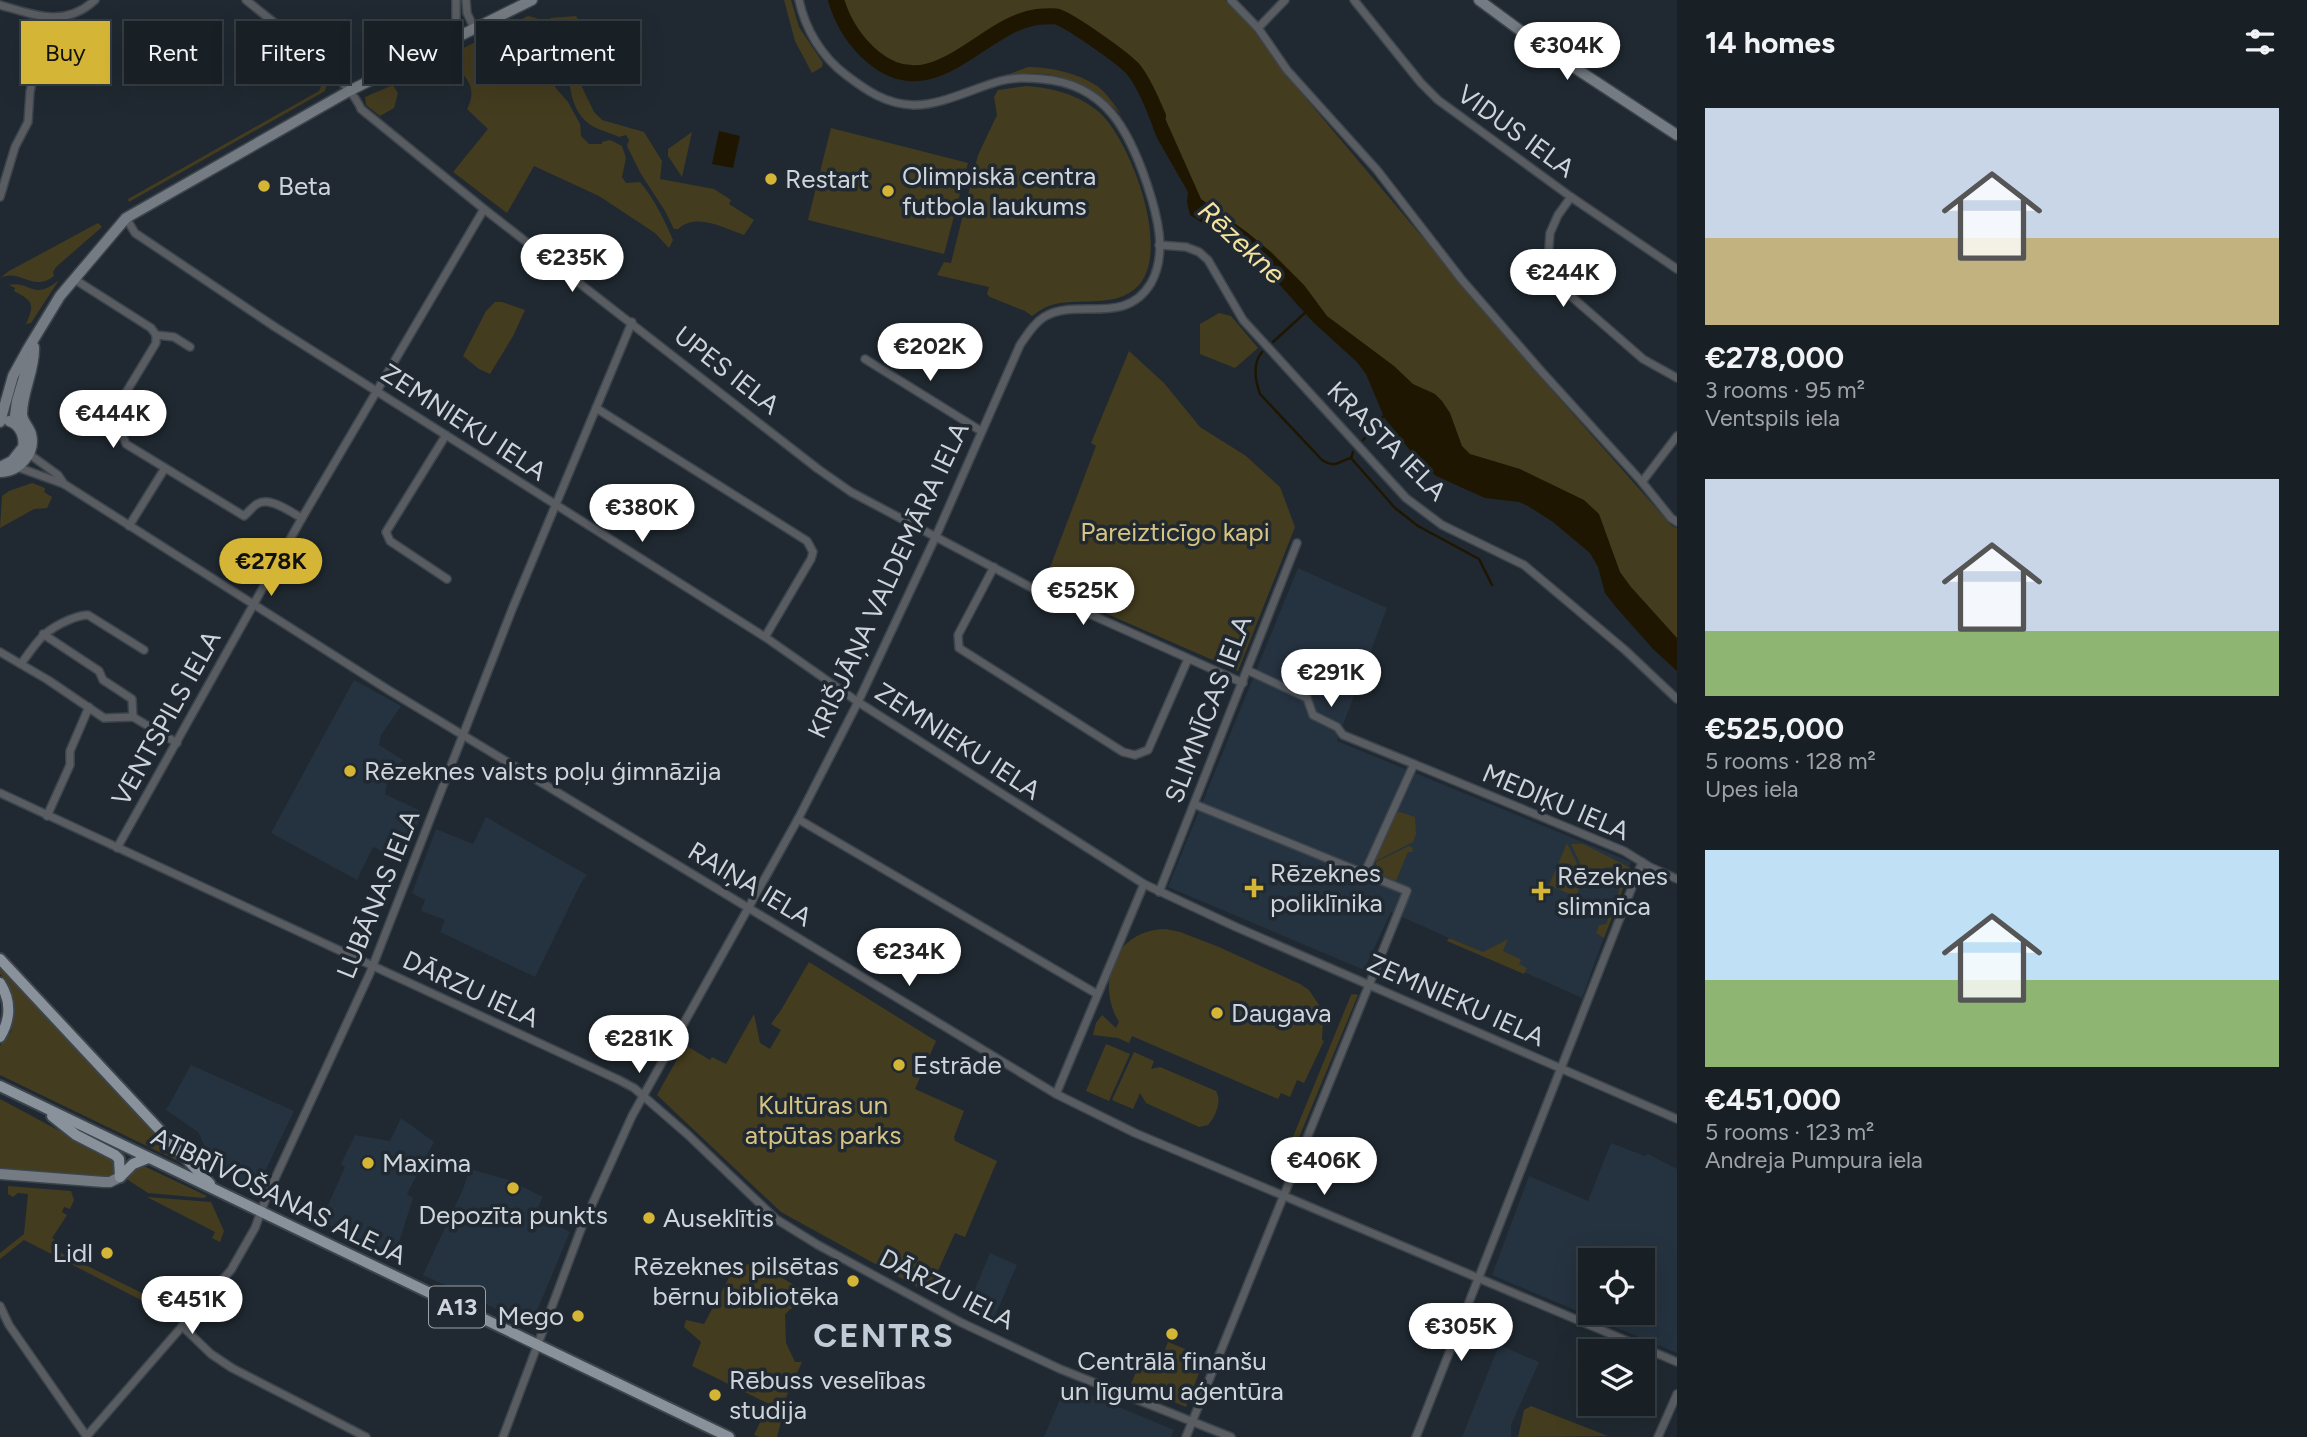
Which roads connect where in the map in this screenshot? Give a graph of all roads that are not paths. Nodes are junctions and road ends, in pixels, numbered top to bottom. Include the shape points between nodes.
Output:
1 (95, 0) edge
2 (246, 0) edge
3 (456, 0) edge
4 (532, 0) edge
5 (799, 0) edge
6 (1231, 0) edge
7 (1284, 0) edge
8 (1354, 0) edge
9 (1479, 0) edge
10 (465, 2) edge
11 (0, 5) edge
12 (51, 18) junction
13 (456, 21) edge
14 (474, 28) junction
15 (1258, 28) junction
16 (462, 34) edge
17 (364, 83) edge
18 (349, 91) junction
19 (1677, 135) edge
20 (0, 197) edge
21 (1570, 197) junction
22 (484, 209) junction
23 (129, 216) junction
24 (1160, 245) junction
25 (1677, 269) edge
26 (74, 279) junction
27 (632, 322) junction
28 (39, 334) junction
29 (156, 335) junction
30 (34, 347) junction
31 (190, 347) dead end
32 (865, 359) dead end
33 (1677, 378) edge
34 (378, 391) junction
35 (596, 408) junction
36 (1, 419) edge
37 (14, 423) junction
38 (981, 430) junction
39 (446, 435) junction
40 (1677, 436) edge
41 (25, 451) junction
42 (17, 467) junction
43 (165, 468) junction
44 (0, 470) edge
45 (1642, 482) junction
46 (64, 484) junction
47 (556, 506) junction
48 (302, 518) junction
49 (1677, 522) edge
50 (129, 526) junction
51 (936, 536) junction
52 (1297, 543) dead end
53 (994, 567) junction
54 (447, 579) dead end
55 (254, 604) junction
56 (43, 634) junction
57 (765, 637) junction
58 (144, 650) dead end
59 (0, 652) edge
60 (1188, 659) junction
61 (21, 664) junction
62 (1247, 670) junction
63 (1242, 683) junction
64 (1677, 699) edge
65 (858, 702) junction
66 (89, 707) junction
67 (133, 717) junction
68 (464, 735) junction
69 (177, 743) junction
70 (1414, 764) junction
71 (0, 793) edge
72 (1194, 804) junction
73 (47, 816) junction
74 (797, 819) junction
75 (117, 849) junction
76 (1642, 862) junction
77 (1365, 872) junction
78 (1677, 879) edge
79 (1144, 884) junction
80 (1159, 892) junction
81 (748, 906) junction
82 (0, 959) edge
83 (372, 967) junction
84 (0, 982) edge
85 (1368, 985) junction
86 (1097, 994) junction
87 (0, 1037) edge
88 (1561, 1069) junction
89 (0, 1086) edge
90 (1056, 1094) junction
91 (643, 1096) junction
92 (42, 1107) junction
93 (1677, 1119) edge
94 (148, 1158) junction
95 (0, 1174) edge
96 (120, 1177) junction
97 (217, 1191) junction
98 (1283, 1195) junction
99 (261, 1212) junction
100 (1479, 1278) junction
101 (0, 1306) edge
102 (182, 1326) junction
103 (538, 1345) junction
104 (1677, 1362) edge
105 (1677, 1394) edge
106 (1192, 1422) junction
107 (87, 1437) edge
108 (366, 1437) edge
109 (503, 1437) edge
110 (729, 1437) edge
111 (1186, 1437) edge
112 (1231, 1437) edge
113 (1416, 1437) edge
114 (1658, 1437) edge

1 - 12 street via 83,11
2 - 18 street, UPES IELA
3 - 13 street
4 - 14 main road
5 - 24 street, KRIŠJĀŅA VALDEMĀRA IELA via 811,33 825,54 842,72 882,99 922,104 1026,78 1062,82 1094,97 1129,137 1154,206
6 - 15 street
7 - 15 street
8 - 21 street, VIDUS IELA via 1438,100
9 - 19 main road
10 - 14 street
11 - 12 street
12 - 20 street via 35,68 28,122 15,146
14 - 16 main road
15 - 45 street via 1287,70 1377,170 1469,288
17 - 18 main road
18 - 22 street, UPES IELA via 361,108
18 - 23 main road
21 - 25 street, VIDUS IELA
21 - 33 street via 1550,233 1548,261 1565,291 1643,359
22 - 27 street, UPES IELA
22 - 34 street, VENTSPILS IELA
23 - 26 main road
23 - 34 street, ZEMNIEKU IELA via 135,233
24 - 38 street, KRIŠJĀŅA VALDEMĀRA IELA via 1153,278 1134,300 1116,307 1056,312 1034,326 1020,345
24 - 64 street, KRASTA IELA via 1186,247 1208,260 1243,320 1406,498 1442,525 1524,565
26 - 28 main road
26 - 29 street
27 - 35 street, LUBĀNAS IELA
27 - 51 street, UPES IELA via 835,482
28 - 30 main road
28 - 36 main road via 13,376
29 - 31 street via 174,337
29 - 43 street via 156,343 114,413 126,444
30 - 37 main road
30 - 41 main road via 22,415 31,436
32 - 38 street
34 - 39 street, ZEMNIEKU IELA
34 - 48 street, VENTSPILS IELA
35 - 47 street, LUBĀNAS IELA
35 - 57 street via 811,546 811,559
36 - 37 main road
37 - 41 main road via 22,432
38 - 51 street, KRIŠJĀŅA VALDEMĀRA IELA
39 - 47 street, ZEMNIEKU IELA
39 - 54 street via 386,532 390,541
40 - 45 street
41 - 42 main road
41 - 44 main road
41 - 46 street, RAIŅA IELA
42 - 44 main road
42 - 46 street, RAIŅA IELA
43 - 48 street via 244,516 264,501
43 - 50 street
45 - 49 street
46 - 50 street, RAIŅA IELA
47 - 57 street, ZEMNIEKU IELA
47 - 68 street, LUBĀNAS IELA
48 - 55 street, VENTSPILS IELA
50 - 55 street, RAIŅA IELA
51 - 53 street, UPES IELA
51 - 65 street, KRIŠJĀŅA VALDEMĀRA IELA
52 - 62 street, SLIMNĪCAS IELA
53 - 60 street, UPES IELA
53 - 60 street via 958,635 958,648 1123,752 1135,755 1148,750
55 - 68 street, RAIŅA IELA
55 - 69 street, VENTSPILS IELA
56 - 58 street via 57,624 88,615
56 - 61 street
56 - 67 street via 132,699
57 - 65 street, ZEMNIEKU IELA
59 - 61 street
60 - 63 street, UPES IELA
61 - 66 street
62 - 63 street, SLIMNĪCAS IELA
62 - 70 street, MEDIĶU IELA via 1307,698 1313,715 1343,735
63 - 72 street, SLIMNĪCAS IELA
65 - 74 street, KRIŠJĀŅA VALDEMĀRA IELA
65 - 79 street, ZEMNIEKU IELA
66 - 67 street via 104,718
66 - 73 street
67 - 69 street
68 - 81 street, RAIŅA IELA
68 - 83 street, LUBĀNAS IELA
69 - 75 street, VENTSPILS IELA
70 - 76 street, MEDIĶU IELA
70 - 77 street
71 - 73 street, DĀRZU IELA
72 - 77 street
72 - 80 street, SLIMNĪCAS IELA
73 - 75 street, DĀRZU IELA
74 - 81 street, KRIŠJĀŅA VALDEMĀRA IELA
74 - 86 street
75 - 83 street, DĀRZU IELA
76 - 78 street, MEDIĶU IELA
76 - 88 street
77 - 85 street via 1407,891
79 - 80 street, ZEMNIEKU IELA
79 - 86 street
80 - 85 street, ZEMNIEKU IELA
81 - 90 street, RAIŅA IELA
81 - 91 street, KRIŠJĀŅA VALDEMĀRA IELA
82 - 97 main road
83 - 91 street, DĀRZU IELA via 620,1080
83 - 99 street, LUBĀNAS IELA
84 - 87 main road via 9,1006
85 - 88 street, ZEMNIEKU IELA
85 - 98 street
86 - 90 street
88 - 93 street, ZEMNIEKU IELA
88 - 100 street
89 - 92 main road, ATBRĪVOŠANAS ALEJA / A13
90 - 98 street, RAIŅA IELA
91 - 103 street, KRIŠJĀŅA VALDEMĀRA IELA via 581,1229
91 - 106 street, DĀRZU IELA via 776,1219 818,1245 985,1334
92 - 94 main road, ATBRĪVOŠANAS ALEJA / A13
92 - 96 main road via 69,1131 115,1155
94 - 96 main road
94 - 97 main road, ATBRĪVOŠANAS ALEJA / A13
95 - 96 main road via 104,1182
97 - 99 main road, ATBRĪVOŠANAS ALEJA / A13
98 - 100 street, RAIŅA IELA
98 - 106 street
99 - 102 street, LUBĀNAS IELA via 239,1258
99 - 103 main road, ATBRĪVOŠANAS ALEJA / A13
100 - 104 street, RAIŅA IELA
100 - 113 street
101 - 107 street
102 - 107 street, LUBĀNAS IELA
102 - 108 street via 232,1368
103 - 109 street, KRIŠJĀŅA VALDEMĀRA IELA
103 - 110 main road, ATBRĪVOŠANAS ALEJA / A13
105 - 114 street
106 - 111 street
106 - 112 street, DĀRZU IELA

